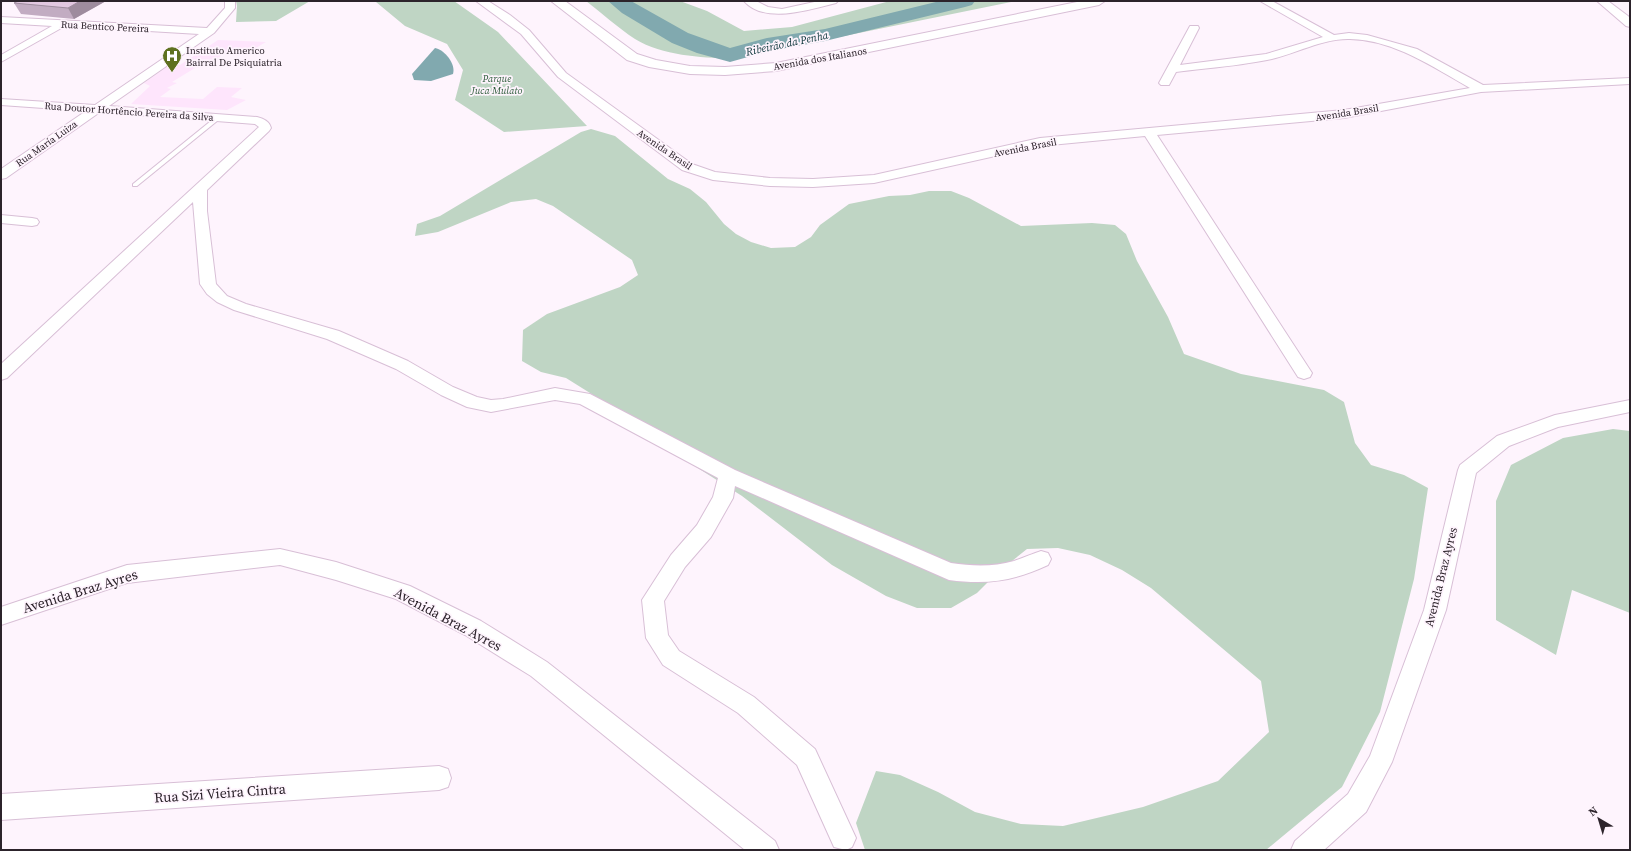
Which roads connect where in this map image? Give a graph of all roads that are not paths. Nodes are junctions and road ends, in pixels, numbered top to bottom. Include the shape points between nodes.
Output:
1 (230, 1) edge
2 (481, 1) edge
3 (557, 1) edge
4 (750, 1) edge
5 (833, 1) edge
6 (1099, 1) edge
7 (1265, 1) edge
8 (1602, 1) edge
9 (1, 20) edge
10 (62, 24) junction
11 (1630, 24) edge
12 (1194, 28) dead end
13 (210, 31) junction
14 (1332, 38) junction
15 (1, 59) edge
16 (1172, 69) junction
17 (1630, 81) edge
18 (1165, 83) dead end
19 (1481, 89) junction
20 (1, 102) edge
21 (96, 108) junction
22 (218, 117) junction
23 (1149, 132) junction
24 (1, 175) edge
25 (135, 186) dead end
26 (200, 189) junction
27 (1, 219) edge
28 (32, 222) dead end
29 (1304, 373) dead end
30 (1, 374) edge
31 (1630, 406) edge
32 (728, 475) junction
33 (1041, 559) dead end
34 (1, 616) edge
35 (439, 778) dead end
36 (1, 807) edge
37 (843, 838) dead end
38 (766, 850) edge
39 (1304, 850) edge

1 - 13 street, Rua María Luiza via 230,8
2 - 23 street, Avenida Brasil via 525,32 562,75 687,167 713,176 770,182 813,183 874,179 1040,142
3 - 6 main road, Avenida dos Italianos via 632,57 654,64 690,70 776,67
4 - 5 street via 766,10 782,12
7 - 14 street
8 - 11 street
9 - 10 street, Rua Bentico Pereira
10 - 13 street, Rua Bentico Pereira
10 - 15 street
12 - 16 street
13 - 21 street, Rua María Luiza
14 - 16 street via 1267,57
14 - 19 street via 1367,38 1395,45
16 - 18 street
17 - 19 street, Avenida Brasil
19 - 23 street, Avenida Brasil via 1344,114
20 - 21 street, Rua Doutor Hortêncio Pereira da Silva
21 - 22 street, Rua Doutor Hortêncio Pereira da Silva
21 - 24 street, Rua María Luiza
22 - 25 lane
22 - 26 street, Rua Doutor Hortêncio Pereira da Silva via 257,121 264,124 265,128
23 - 29 street
26 - 30 street
26 - 32 street via 208,284 222,299 240,307 333,335 402,365 473,403 503,405 555,394 584,398
27 - 28 street
31 - 39 street, Avenida Braz Ayres via 1555,421 1503,441 1467,470 1435,610 1380,762 1357,803
32 - 33 street via 949,571 986,575 1016,571
32 - 37 street via 723,498 704,531 678,561 653,600 657,638 671,658 746,705 806,757
34 - 38 street, Avenida Braz Ayres via 127,574 280,557 336,571 402,592 472,628 539,669
35 - 36 street, Rua Sizi Vieira Cintra

